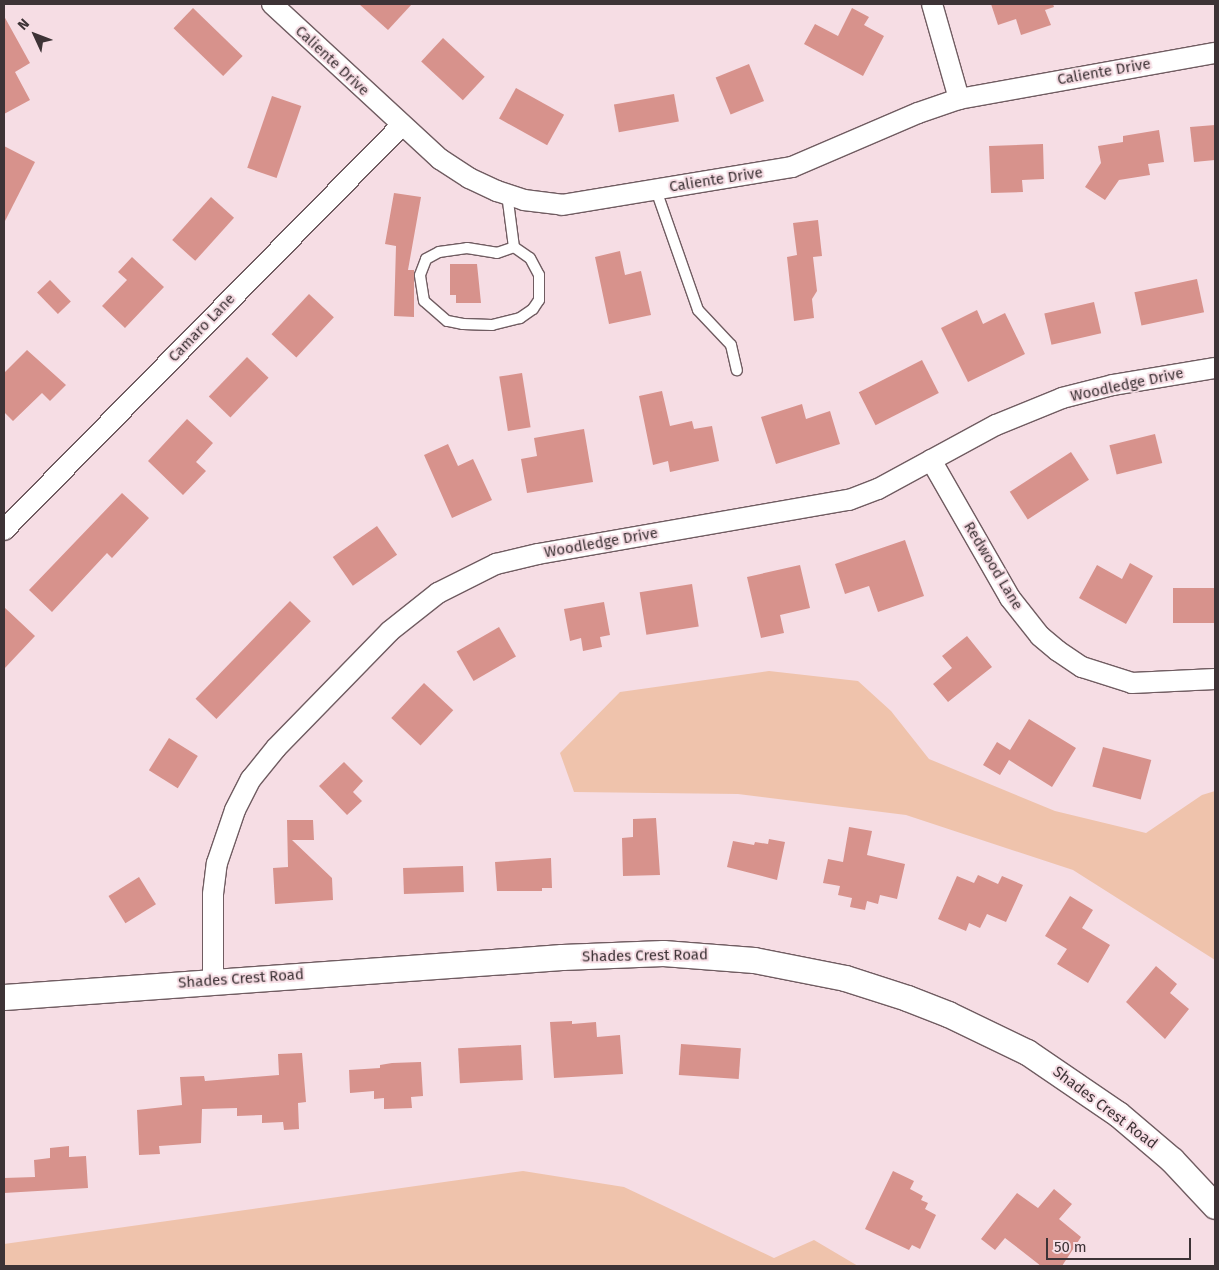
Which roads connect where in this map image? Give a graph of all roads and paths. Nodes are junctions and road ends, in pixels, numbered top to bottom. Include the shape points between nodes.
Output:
1 (272, 4) edge
2 (932, 4) edge
3 (1215, 53) edge
4 (959, 98) junction
5 (401, 126) junction
6 (656, 190) junction
7 (507, 194) junction
8 (514, 247) junction
9 (1215, 368) edge
10 (737, 370) dead end
11 (931, 460) junction
12 (4, 530) edge
13 (1215, 679) edge
14 (213, 981) junction
15 (4, 997) edge
16 (1215, 1206) edge

1 - 5 street, Caliente Drive
2 - 4 street
3 - 4 street, Caliente Drive
4 - 6 street, Caliente Drive via 918,112 792,167
5 - 7 street, Caliente Drive via 440,159 469,178
5 - 12 street, Camaro Lane
6 - 7 street, Caliente Drive via 562,205
6 - 10 lane via 698,310 731,344
7 - 8 lane
8 - 8 lane via 530,258 541,288 539,300 520,318 492,325 463,324 447,321 424,301 420,276 426,259 439,252 467,248 497,253
9 - 11 street, Woodledge Drive via 1113,385 1062,398 996,425
11 - 13 street, Redwood Lane via 1010,598 1040,636 1058,652 1082,667 1132,683
11 - 14 street, Woodledge Drive via 878,490 849,500 496,564 465,577 413,610 308,714 251,779 235,810 217,863 213,894
14 - 15 street, Shades Crest Road
14 - 16 street, Shades Crest Road via 562,957 663,954 754,960 845,978 948,1014 1065,1075 1148,1139

